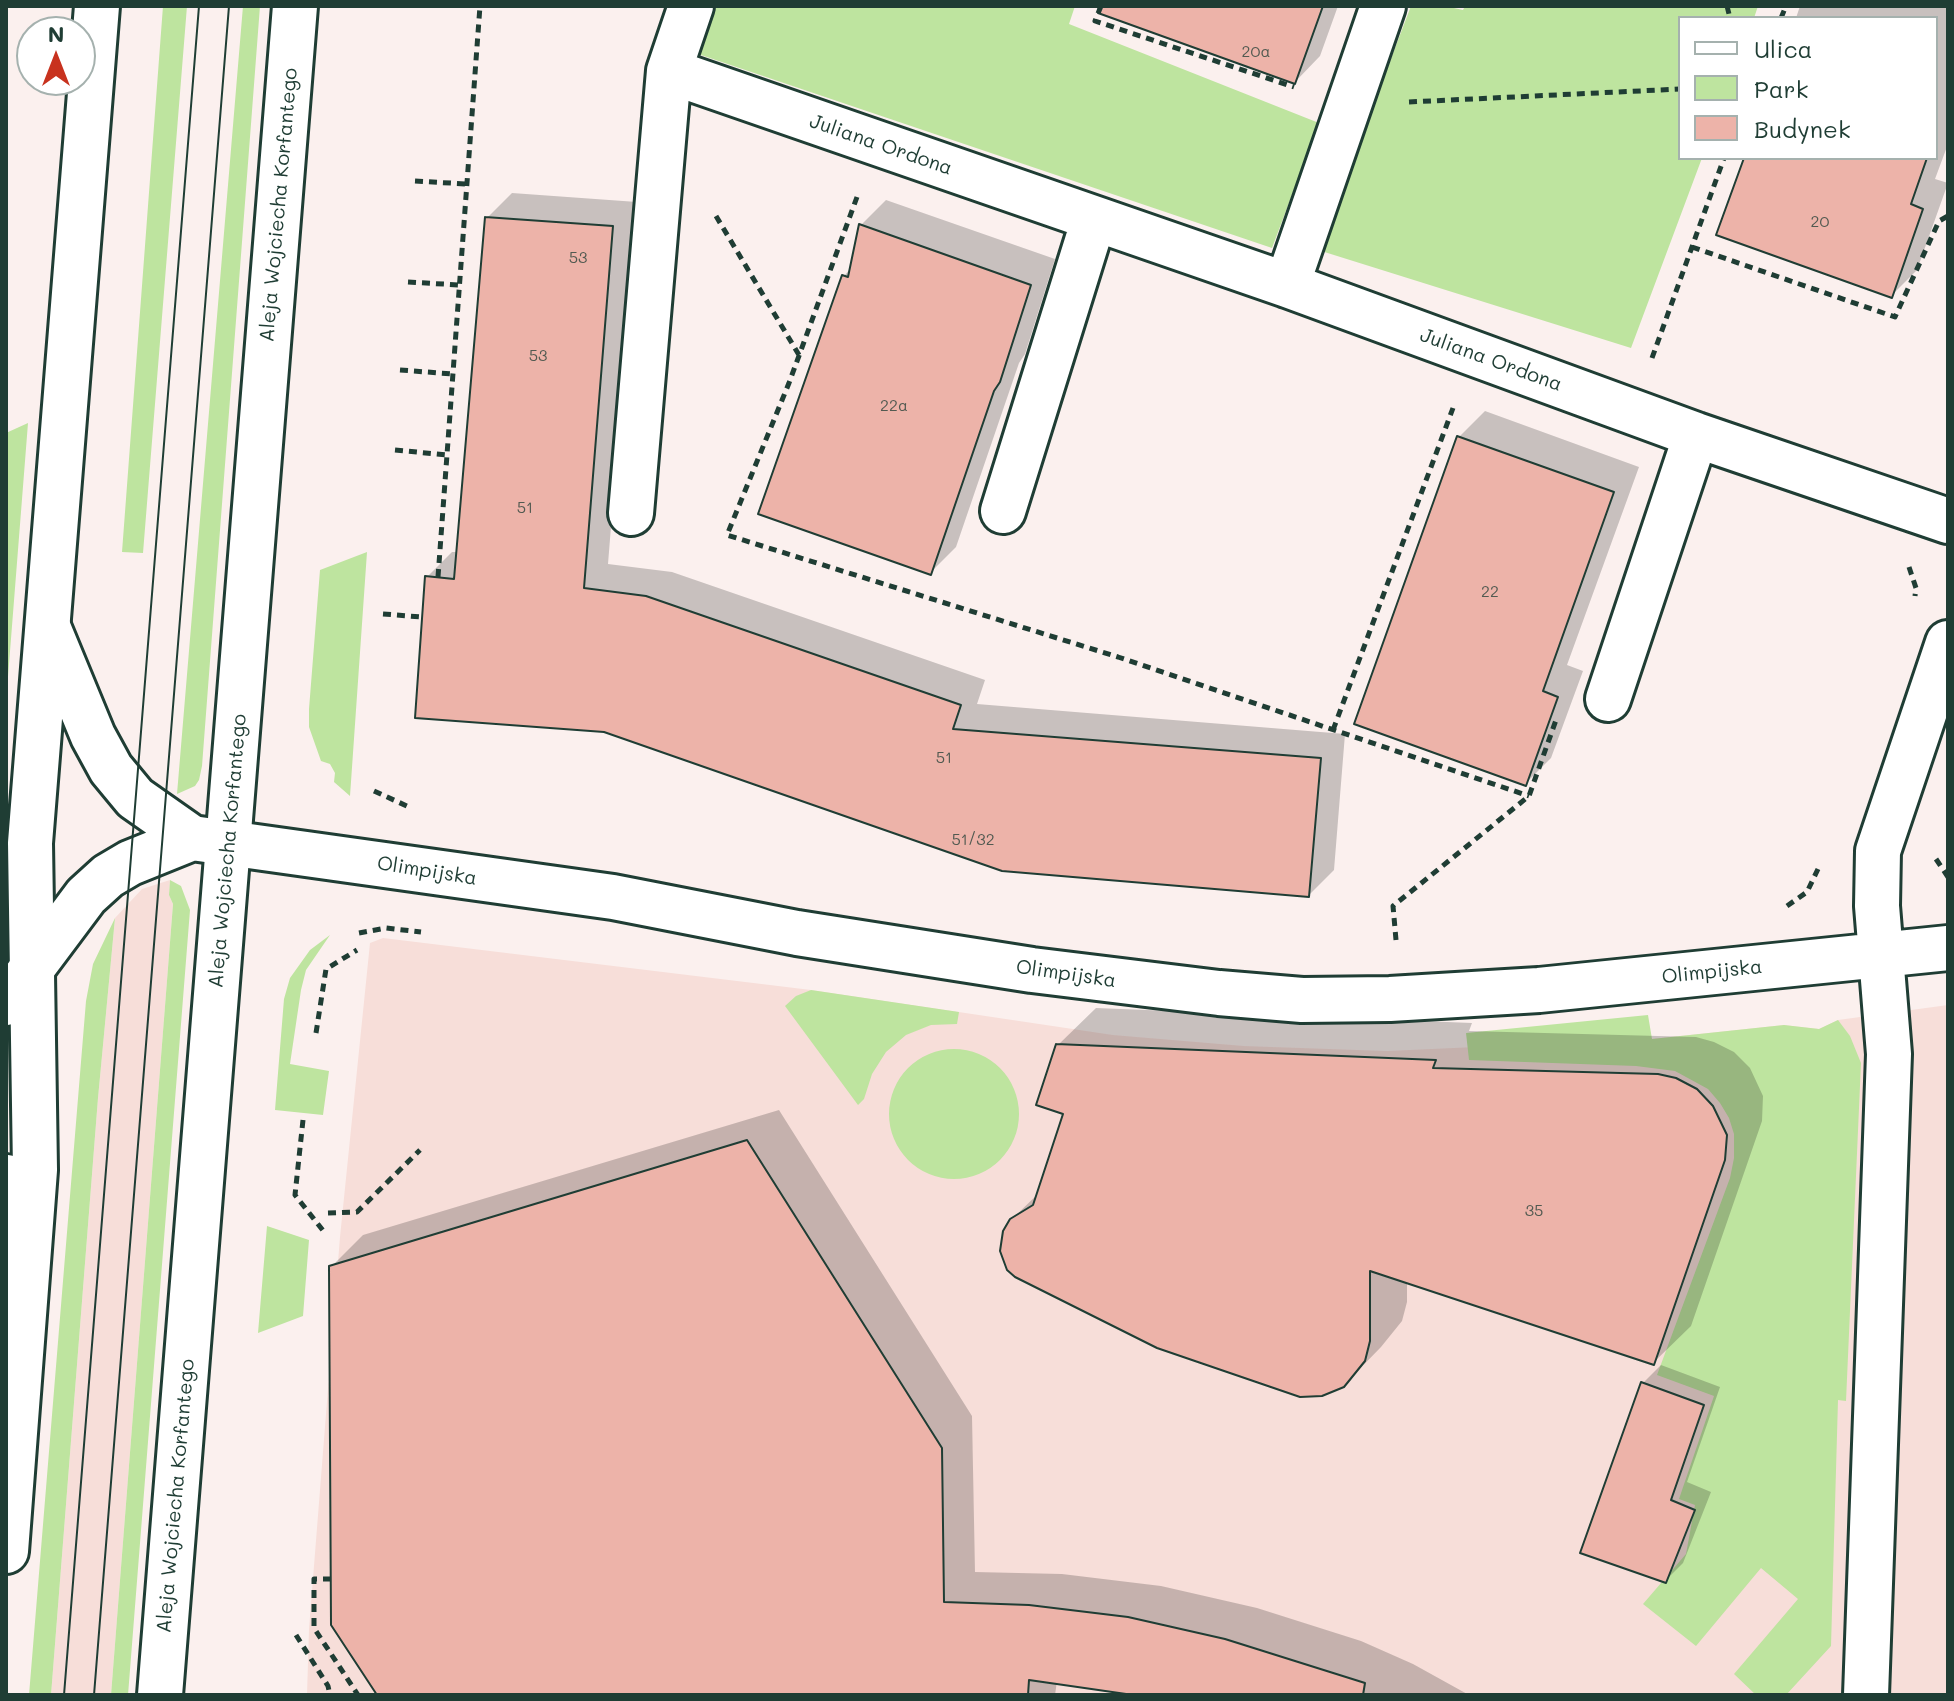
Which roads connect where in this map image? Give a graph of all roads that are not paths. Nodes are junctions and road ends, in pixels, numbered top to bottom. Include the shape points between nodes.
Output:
1 (97, 6) edge
2 (295, 6) edge
3 (691, 6) edge
4 (1383, 6) edge
5 (669, 71) junction
6 (1094, 219) junction
7 (1287, 285) junction
8 (1696, 435) junction
9 (1003, 511) dead end
10 (631, 513) dead end
11 (1948, 521) edge
12 (48, 627) junction
13 (1948, 643) edge
14 (1608, 699) dead end
15 (210, 840) junction
16 (1948, 948) edge
17 (1881, 955) junction
18 (19, 986) edge
19 (6, 1177) edge
20 (30, 1257) junction
21 (6, 1551) edge
22 (160, 1695) edge
23 (1866, 1695) edge

1 - 12 street
2 - 15 street, Aleja Wojciecha Korfantego
3 - 5 street
4 - 7 street
5 - 6 street, Juliana Ordona
5 - 10 street
6 - 7 street, Juliana Ordona
6 - 9 street
7 - 8 street, Juliana Ordona
8 - 11 street, Juliana Ordona
8 - 14 street
12 - 15 street, Olimpijska via 111,769 135,798
12 - 18 street
13 - 17 street via 1878,851
15 - 17 street, Olimpijska via 613,897 1045,972 1302,1000 1539,990
15 - 18 street via 130,863 108,876 86,896
15 - 22 street, Aleja Wojciecha Korfantego
16 - 17 street, Olimpijska
17 - 23 street via 1889,1054
18 - 20 street via 35,1170
19 - 20 street
20 - 21 street

